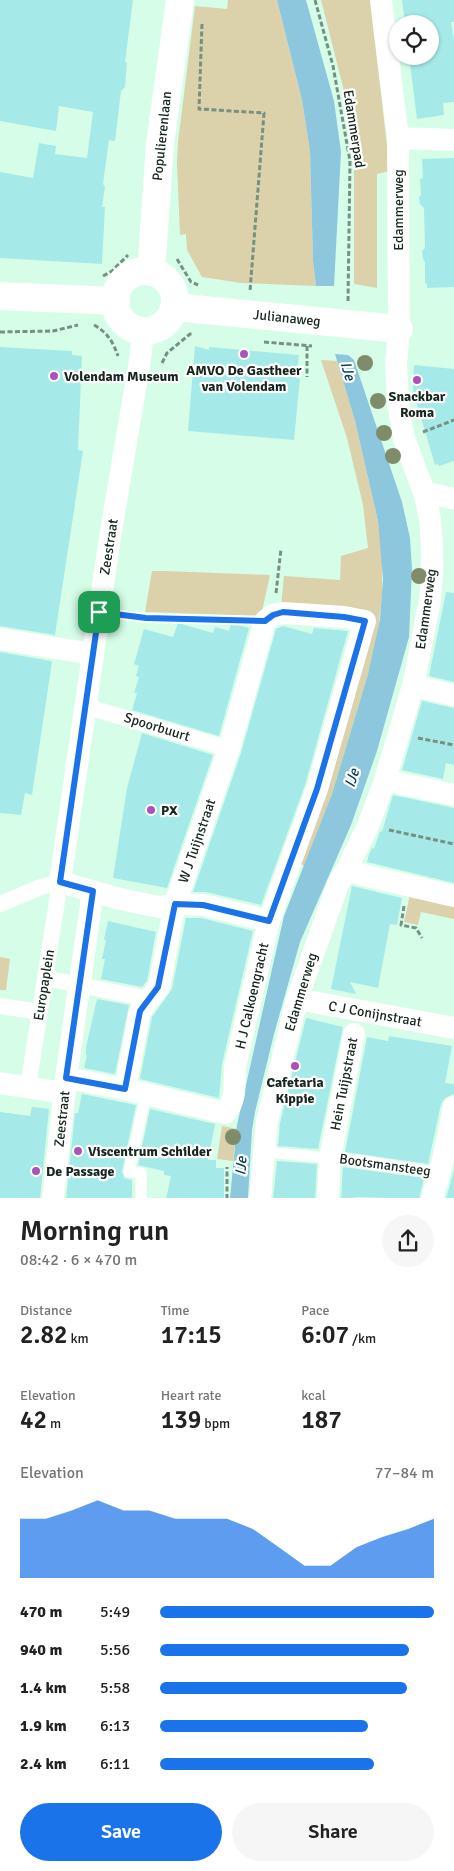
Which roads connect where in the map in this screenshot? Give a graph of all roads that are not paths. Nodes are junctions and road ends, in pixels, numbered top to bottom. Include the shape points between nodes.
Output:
1 (180, 0) edge
2 (380, 0) edge
3 (398, 138) junction
4 (454, 140) edge
5 (151, 272) junction
6 (0, 296) edge
7 (116, 302) junction
8 (175, 307) junction
9 (399, 328) junction
10 (143, 331) junction
11 (424, 492) junction
12 (454, 499) edge
13 (269, 618) joint
14 (0, 639) edge
15 (93, 654) junction
16 (413, 686) junction
17 (454, 695) edge
18 (85, 706) junction
19 (229, 749) junction
20 (385, 780) junction
21 (454, 795) edge
22 (346, 871) junction
23 (60, 882) junction
24 (93, 891) junction
25 (454, 896) edge
26 (0, 904) edge
27 (175, 904) junction
28 (269, 921) junction
29 (45, 978) junction
30 (80, 984) junction
31 (297, 999) junction
32 (149, 1000) junction
33 (0, 1006) edge
34 (358, 1010) junction
35 (40, 1012) junction
36 (454, 1028) edge
37 (354, 1034) joint
38 (0, 1083) edge
39 (66, 1086) junction
40 (28, 1087) junction
41 (135, 1091) junction
42 (454, 1107) edge
43 (264, 1152) junction
44 (330, 1158) junction
45 (439, 1173) junction
46 (53, 1198) edge
47 (141, 1198) edge
48 (260, 1198) edge
49 (328, 1198) edge
50 (432, 1198) edge

1 - 5 main road, Populierenlaan via 160,144
2 - 3 street, Edammerweg
3 - 4 street
3 - 9 street, Edammerweg
5 - 7 main road via 138,272 126,278 118,289
5 - 8 main road via 162,276 170,285
6 - 7 main road
7 - 10 main road via 123,322
8 - 9 main road, Julianaweg
8 - 10 main road via 164,325
9 - 11 street, Edammerweg via 396,365 400,420 410,458
10 - 15 street, Zeestraat
11 - 12 street
11 - 16 street, Edammerweg via 430,519 432,576
13 - 19 street, W J Tuijnstraat
13 - 28 street, H J Calkoengracht via 283,612 365,621 317,789
14 - 15 street
15 - 18 street, Zeestraat
16 - 17 street
16 - 20 street, Edammerweg
18 - 19 street, Spoorbuurt
18 - 23 street, Zeestraat
19 - 27 street, W J Tuijnstraat
20 - 21 street
20 - 22 street, Edammerweg
22 - 25 street
22 - 31 street, Edammerweg via 338,884
23 - 24 street
23 - 26 street
23 - 29 street, Europaplein
24 - 27 street via 159,907
24 - 30 street, Zeestraat
27 - 28 street via 203,905
27 - 32 street, W J Tuijnstraat via 158,987
28 - 41 street, H J Calkoengracht via 235,1067 233,1100 225,1113
29 - 30 street
29 - 35 street, Europaplein
30 - 32 street
30 - 39 street, Zeestraat
31 - 34 street, C J Conijnstraat
31 - 43 street, Edammerweg via 267,1121
32 - 41 street, W J Tuijnstraat via 140,1011
33 - 35 street
34 - 36 street, C J Conijnstraat
34 - 37 street, Hein Tuijpstraat
35 - 40 street, Europaplein
37 - 44 street, Hein Tuijpstraat
38 - 40 street
39 - 40 street
39 - 41 street
39 - 46 street, Zeestraat
41 - 47 lane via 129,1172 141,1174
42 - 45 street
43 - 44 lane
43 - 48 street, Edammerweg
44 - 45 lane, Bootsmansteeg
44 - 49 street, Hein Tuijpstraat
45 - 50 street

